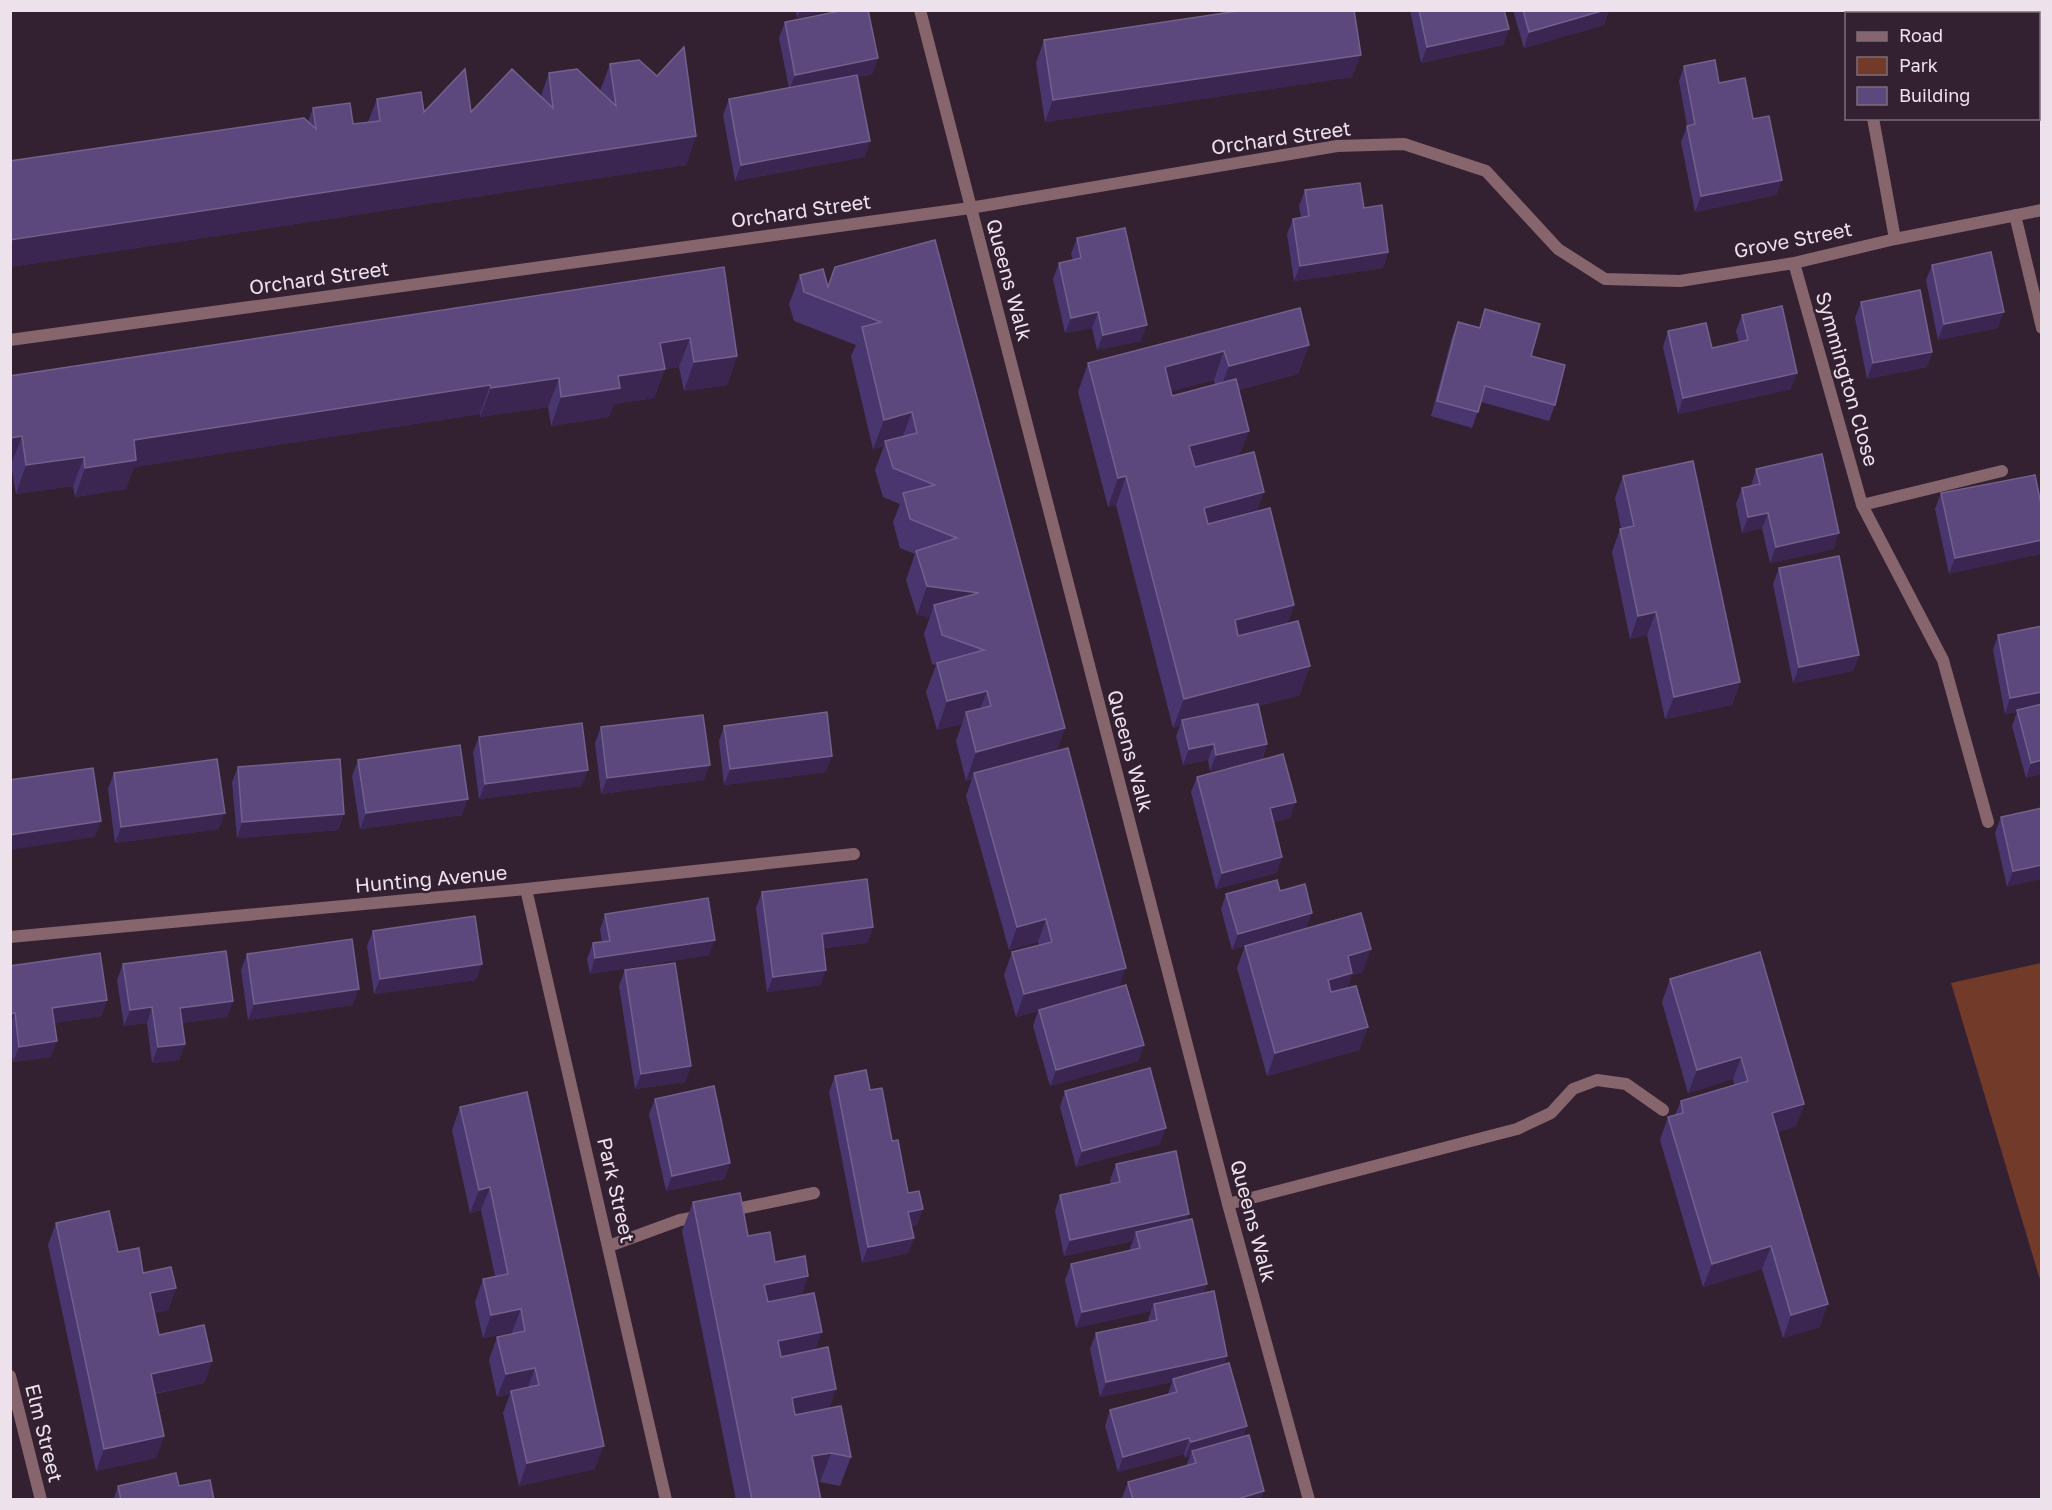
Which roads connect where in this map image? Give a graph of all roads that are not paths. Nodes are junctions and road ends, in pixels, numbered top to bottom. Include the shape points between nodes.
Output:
1 (920, 10) edge
2 (1873, 120) edge
3 (970, 208) junction
4 (2042, 210) edge
5 (2015, 215) junction
6 (1895, 239) junction
7 (1558, 249) joint
8 (1794, 263) junction
9 (2042, 328) edge
10 (10, 340) edge
11 (2002, 471) dead end
12 (1862, 505) junction
13 (1988, 822) dead end
14 (854, 854) dead end
15 (526, 889) junction
16 (10, 937) edge
17 (1663, 1110) dead end
18 (814, 1193) dead end
19 (1228, 1204) junction
20 (609, 1246) junction
21 (10, 1376) edge
22 (41, 1500) edge
23 (666, 1500) edge
24 (1310, 1500) edge

1 - 3 street, Queens Walk
2 - 6 street
3 - 7 street, Orchard Street via 1337,146 1404,144 1486,171
3 - 10 street, Orchard Street
3 - 19 street, Queens Walk
4 - 5 street, Grove Street
5 - 6 street, Grove Street
5 - 9 street
6 - 8 street, Grove Street
7 - 8 street, Grove Street via 1605,279 1680,281
8 - 12 street, Symmington Close
11 - 12 street
12 - 13 street, Symmington Close via 1943,660
14 - 15 street, Hunting Avenue
15 - 16 street, Hunting Avenue
15 - 20 street, Park Street
17 - 19 street via 1626,1084 1597,1080 1573,1089 1551,1113 1517,1129
18 - 20 street via 680,1220
19 - 24 street, Queens Walk
20 - 23 street, Park Street
21 - 22 street, Elm Street

